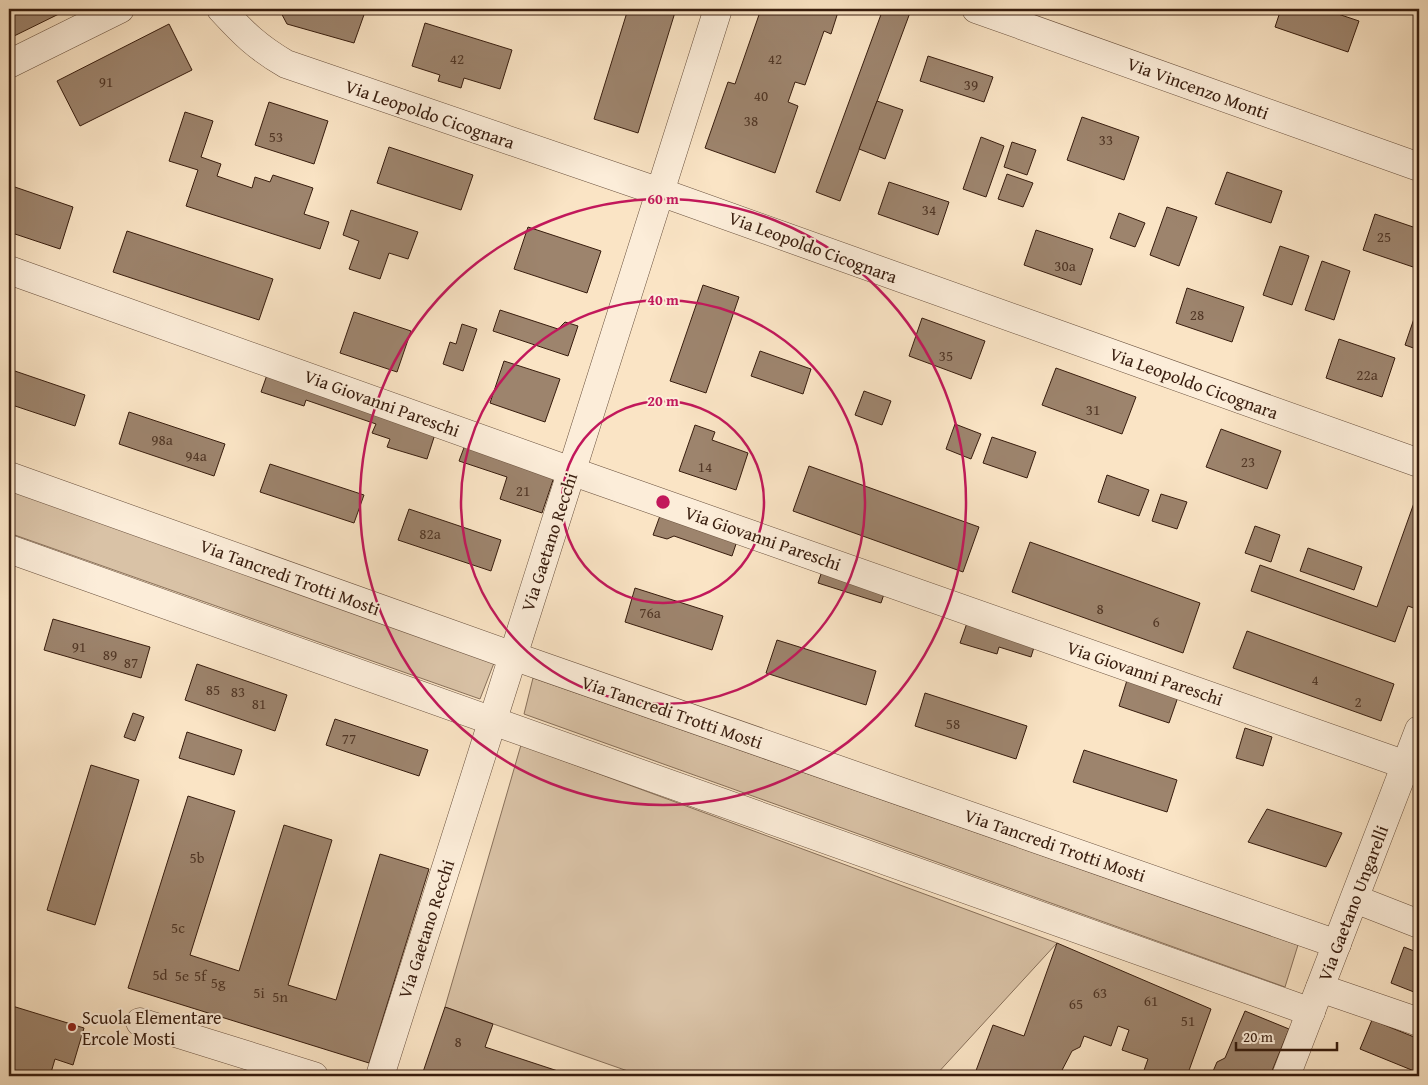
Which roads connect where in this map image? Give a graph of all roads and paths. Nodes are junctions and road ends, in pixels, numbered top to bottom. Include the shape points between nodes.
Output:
1 (120, 9) edge
2 (221, 9) edge
3 (718, 9) edge
4 (976, 9) edge
5 (9, 64) edge
6 (1419, 167) edge
7 (660, 192) junction
8 (9, 270) edge
9 (1419, 463) edge
10 (571, 471) junction
11 (9, 476) edge
12 (9, 549) edge
13 (513, 656) junction
14 (492, 721) junction
15 (1419, 730) edge
16 (1406, 765) junction
17 (1354, 899) junction
18 (1419, 924) edge
19 (1337, 944) junction
20 (1316, 1000) junction
21 (140, 1022) dead end
22 (1419, 1022) edge
23 (314, 1076) edge
24 (380, 1076) edge
25 (1286, 1076) edge

1 - 5 street
2 - 7 street, Via Leopoldo Cicognara via 251,41 286,64
3 - 7 street, Via Gaetano Recchi
4 - 6 street, Via Vincenzo Monti
7 - 9 street, Via Leopoldo Cicognara
7 - 10 street, Via Gaetano Recchi
8 - 10 street, Via Giovanni Pareschi
10 - 13 street, Via Gaetano Recchi
10 - 16 street, Via Giovanni Pareschi
11 - 13 street, Via Tancredi Trotti Mosti
12 - 14 street
13 - 14 street, Via Gaetano Recchi
13 - 19 street, Via Tancredi Trotti Mosti
14 - 20 street
14 - 24 street, Via Gaetano Recchi
15 - 16 street, Via Gaetano Ungarelli
16 - 17 street, Via Gaetano Ungarelli
17 - 18 street
17 - 19 street, Via Gaetano Ungarelli
19 - 20 street, Via Gaetano Ungarelli
20 - 22 street
20 - 25 street, Via Gaetano Ungarelli
21 - 23 street

